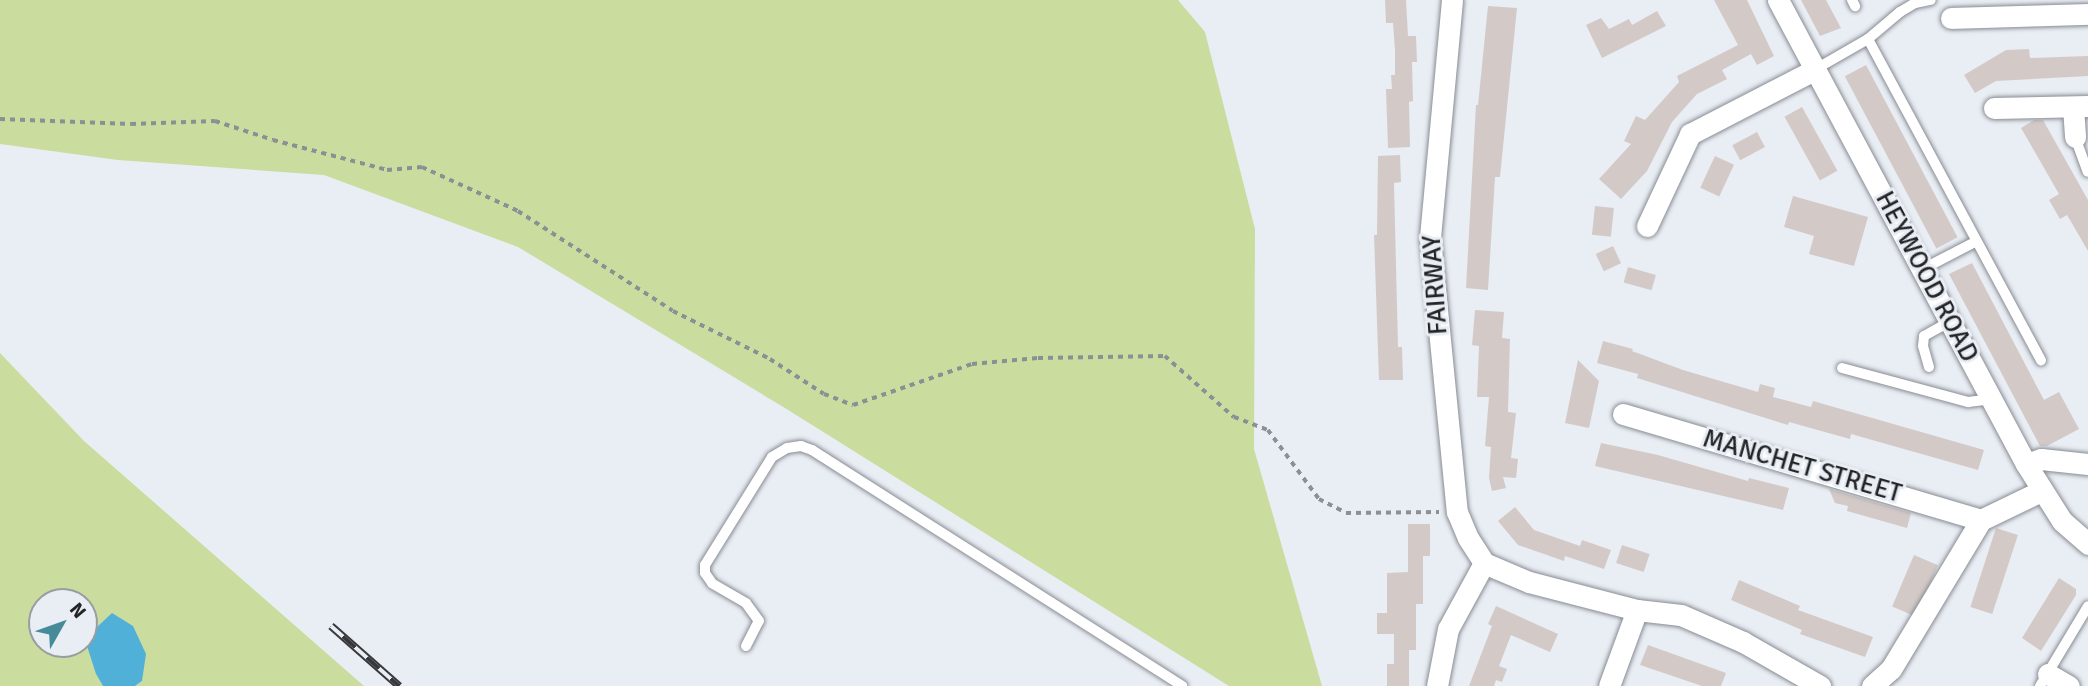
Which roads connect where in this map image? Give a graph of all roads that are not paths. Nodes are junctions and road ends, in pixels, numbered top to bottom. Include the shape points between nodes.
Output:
1 (1452, 0) edge
2 (1778, 0) edge
3 (1931, 0) edge
4 (1964, 12) edge
5 (2088, 14) edge
6 (1868, 38) junction
7 (1814, 70) junction
8 (2081, 106) edge
9 (1994, 108) dead end
10 (2075, 137) joint
11 (2088, 173) edge
12 (1647, 226) dead end
13 (1975, 242) junction
14 (1921, 270) junction
15 (1950, 322) junction
16 (2041, 360) dead end
17 (1929, 367) dead end
18 (1842, 368) dead end
19 (1991, 399) junction
20 (1623, 414) dead end
21 (2026, 464) junction
22 (2088, 464) edge
23 (2041, 491) junction
24 (1981, 520) junction
25 (2088, 544) edge
26 (1484, 563) junction
27 (2087, 609) edge
28 (1637, 610) junction
29 (746, 646) dead end
30 (1794, 680) edge
31 (2044, 680) edge
32 (1182, 686) edge
33 (1437, 686) edge
34 (1609, 686) edge
35 (1820, 686) edge
36 (1872, 686) edge
37 (2069, 686) edge

1 - 26 street, FAIRWAY via 1430,238 1458,512
2 - 7 street, HEYWOOD ROAD
3 - 6 lane via 1900,12
4 - 5 street
6 - 7 lane
6 - 13 lane
7 - 12 street via 1690,134
7 - 14 street, HEYWOOD ROAD
8 - 9 street
8 - 10 street
10 - 11 lane
13 - 14 lane
13 - 16 lane
14 - 15 street, HEYWOOD ROAD
15 - 17 lane via 1924,336
15 - 19 street, HEYWOOD ROAD
18 - 19 lane via 1968,402
19 - 21 street, HEYWOOD ROAD
20 - 24 street, MANCHET STREET
21 - 22 street via 2041,459
21 - 23 street, HEYWOOD ROAD
23 - 24 street
23 - 25 street, HEYWOOD ROAD via 2062,521
24 - 36 street via 1891,670
26 - 28 street via 1529,582
26 - 33 street via 1448,629
27 - 31 lane
28 - 30 street via 1681,615 1743,642
28 - 34 street
29 - 32 lane via 759,621 746,603 712,583 705,565 772,457 801,446
30 - 35 street
31 - 37 street

